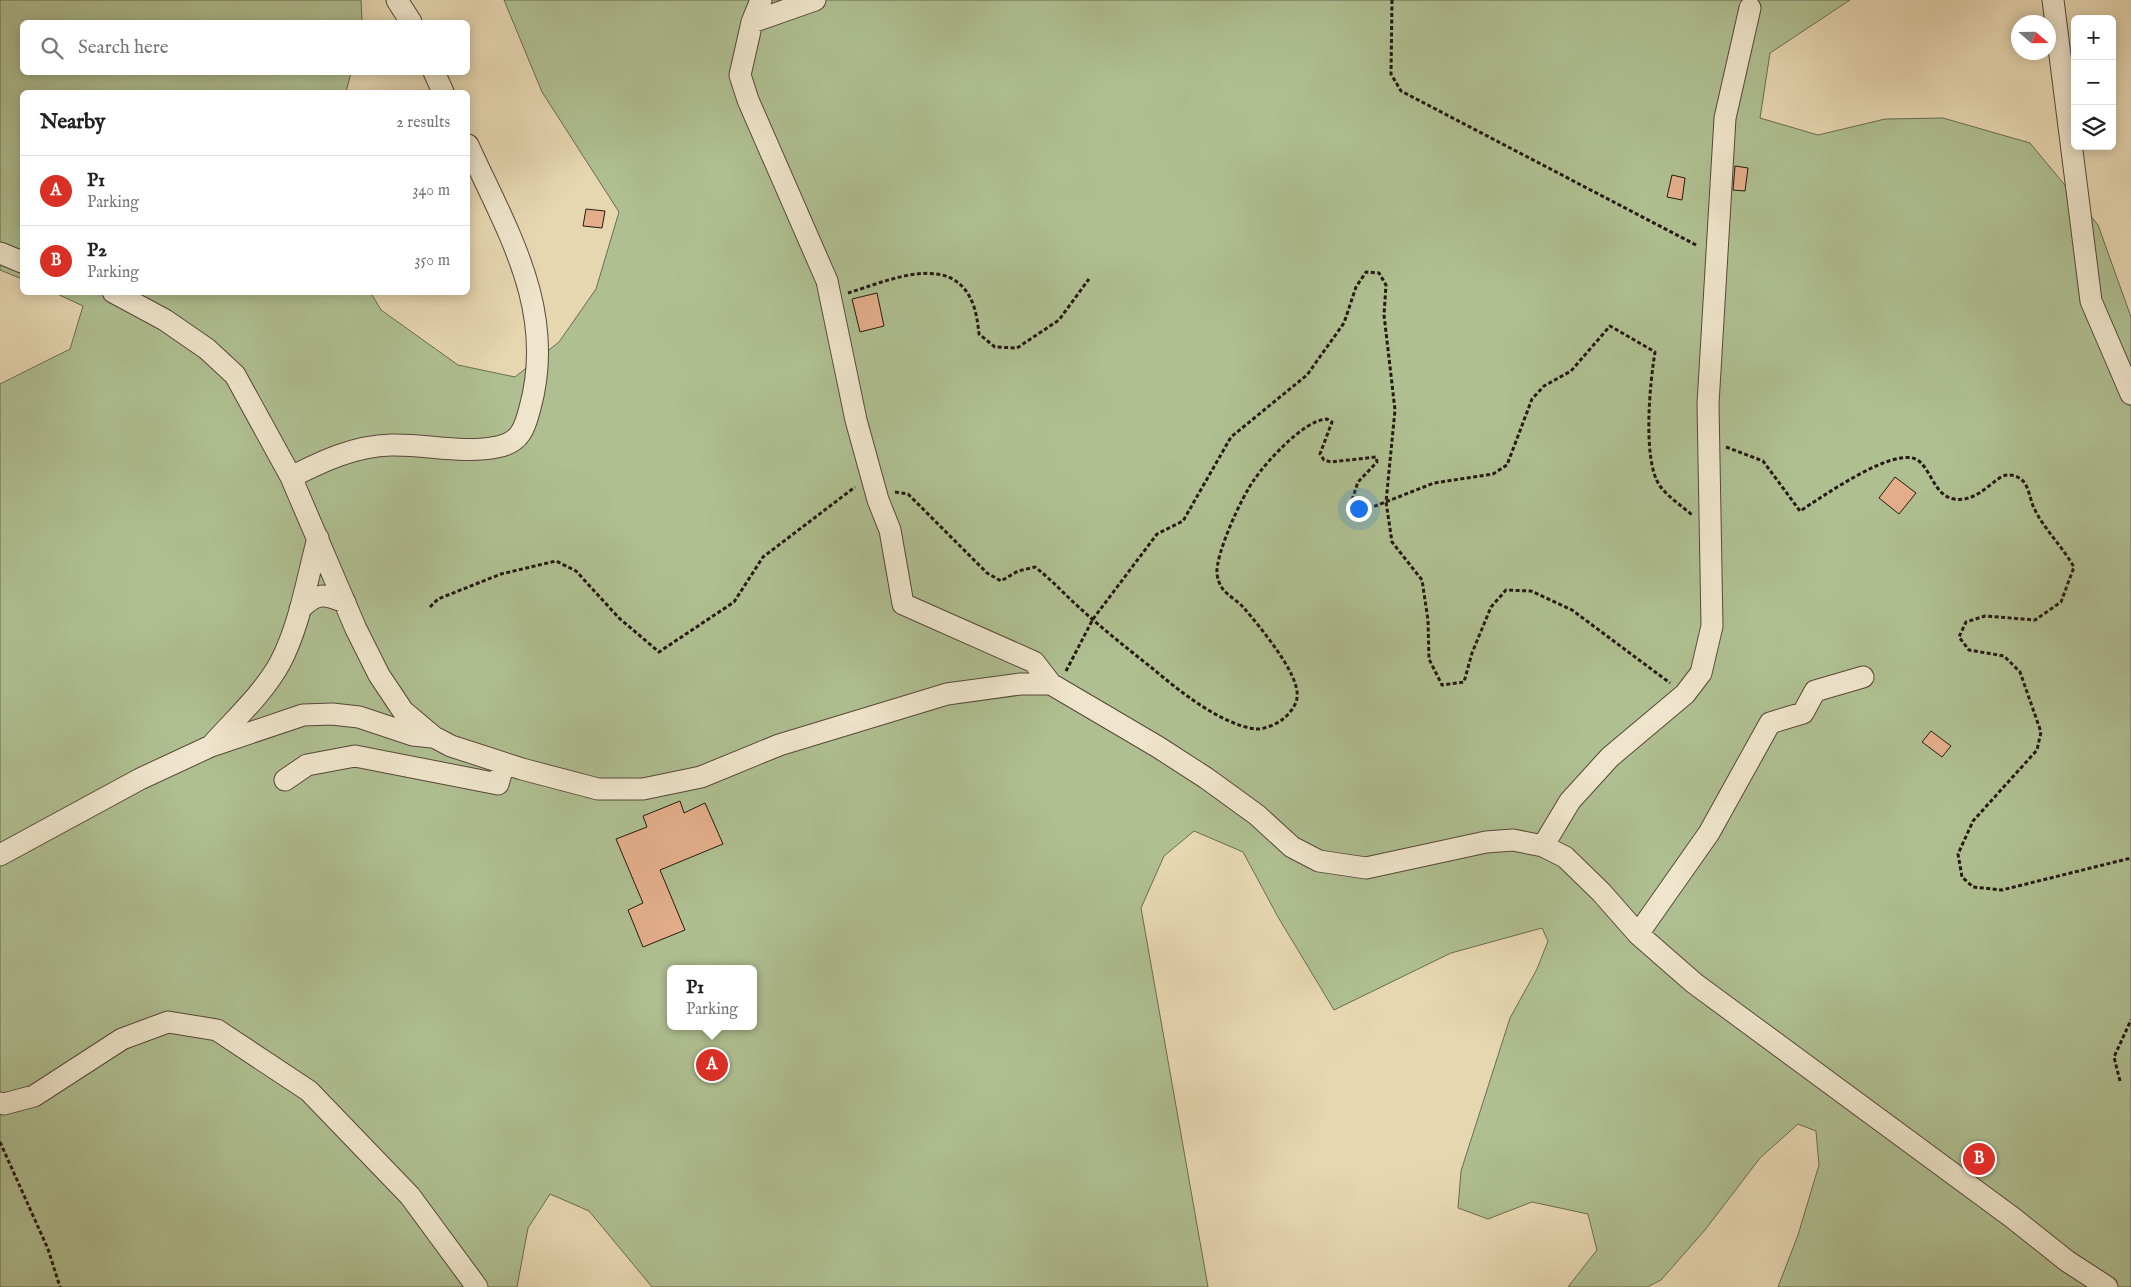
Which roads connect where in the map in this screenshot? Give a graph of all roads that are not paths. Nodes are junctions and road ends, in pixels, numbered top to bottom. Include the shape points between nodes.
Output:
1 (397, 0) edge
2 (761, 0) edge
3 (815, 0) edge
4 (2052, 0) edge
5 (1750, 8) dead end
6 (410, 20) edge
7 (752, 22) junction
8 (435, 75) edge
9 (442, 90) edge
10 (470, 149) edge
11 (0, 253) edge
12 (20, 261) edge
13 (119, 295) edge
14 (2131, 394) edge
15 (291, 477) junction
16 (318, 538) junction
17 (346, 602) junction
18 (300, 610) junction
19 (1862, 677) dead end
20 (386, 686) junction
21 (1055, 686) junction
22 (359, 717) junction
23 (434, 737) junction
24 (211, 746) junction
25 (504, 763) junction
26 (285, 780) dead end
27 (1543, 846) junction
28 (0, 855) edge
29 (1638, 934) junction
30 (0, 1103) edge
31 (477, 1287) edge
32 (2107, 1287) edge

1 - 6 street
2 - 7 street
3 - 7 street
4 - 14 street via 2091,301
5 - 27 street via 1725,118 1708,404 1712,626 1701,673 1685,694 1610,756 1570,801
7 - 21 street via 740,75 827,281 856,420 890,530 903,604 1034,662
8 - 9 street
10 - 15 street via 523,266 537,321 539,357 534,395 524,432 513,442 480,450 391,445 360,449 329,457
11 - 12 street
13 - 15 street via 165,320 207,349 235,375
15 - 16 street
16 - 17 street
16 - 18 street
17 - 18 street via 321,596 309,600
17 - 20 street via 371,661
18 - 24 street via 279,664 266,684
19 - 29 street via 1815,690 1803,712 1770,723 1709,833
20 - 22 street via 375,711
20 - 23 street via 403,711
21 - 25 street via 1020,684 947,694 779,745 701,777 643,789 598,789
21 - 27 street via 1206,778 1292,847 1319,861 1366,868 1486,842 1513,840
22 - 23 street via 413,735
22 - 24 street via 303,715
23 - 25 street via 451,746
24 - 28 street via 140,779
25 - 26 street via 498,784 355,756 307,764
27 - 29 street via 1565,857
29 - 32 street via 1694,984 2067,1261
30 - 31 street via 34,1096 122,1039 168,1022 217,1030 309,1091 410,1196

